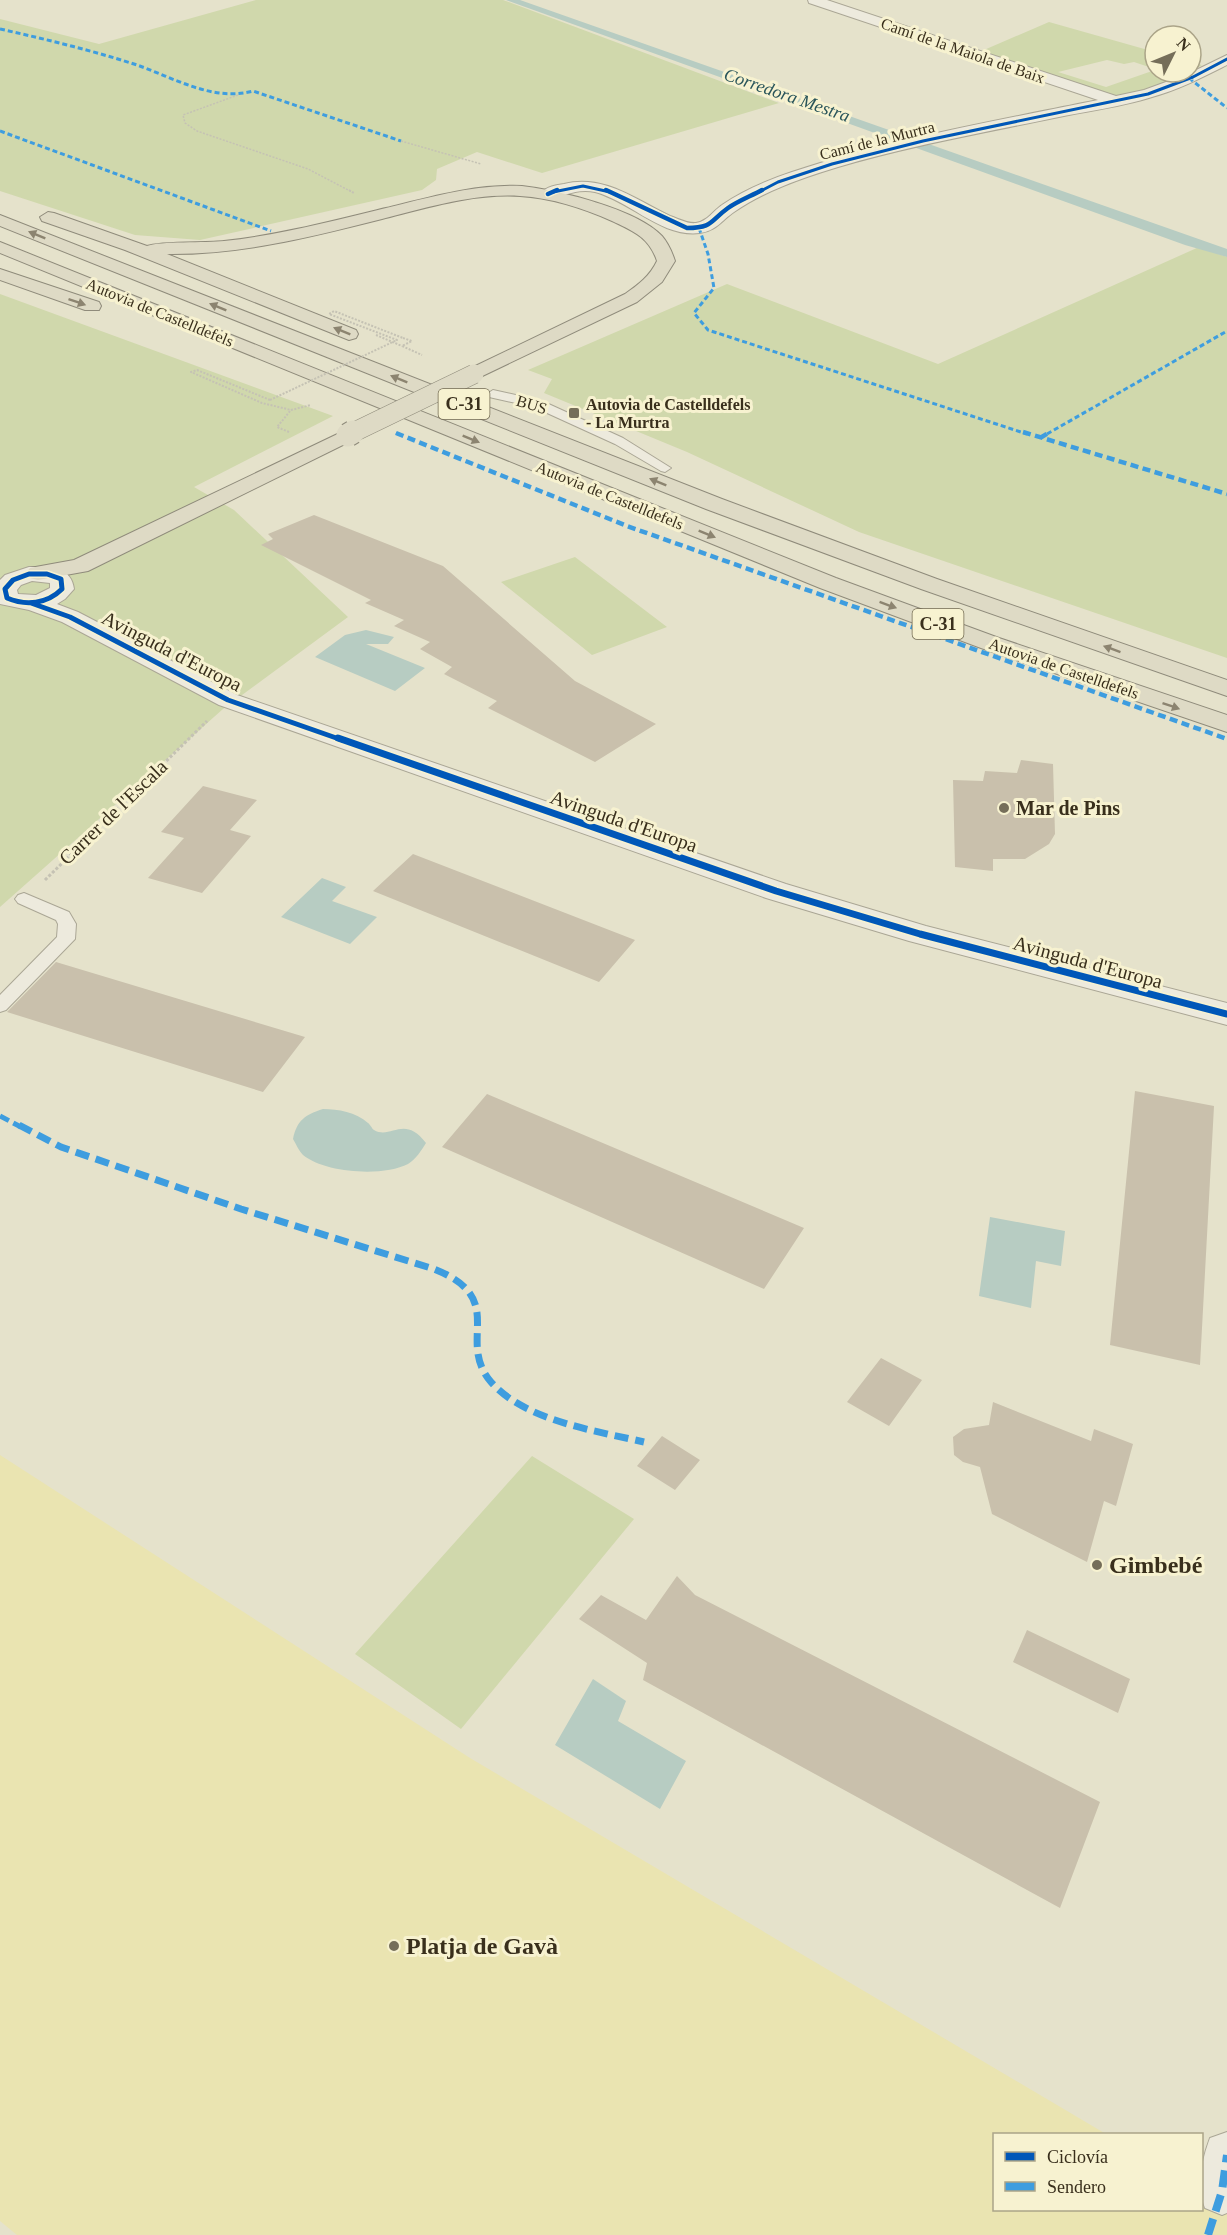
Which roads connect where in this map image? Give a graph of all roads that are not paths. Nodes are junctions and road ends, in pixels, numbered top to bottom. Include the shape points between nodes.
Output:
1 (814, 0) edge
2 (1227, 59) edge
3 (1112, 100) junction
4 (548, 194) junction
5 (4, 210) edge
6 (34, 213) dead end
7 (284, 235) junction
8 (131, 246) junction
9 (0, 247) edge
10 (0, 274) edge
11 (254, 296) junction
12 (108, 312) dead end
13 (129, 319) dead end
14 (364, 340) dead end
15 (440, 372) dead end
16 (378, 401) junction
17 (80, 566) junction
18 (34, 574) junction
19 (2, 581) edge
20 (929, 584) junction
21 (64, 598) junction
22 (1227, 688) edge
23 (1227, 724) edge
24 (24, 900) road end
25 (0, 1006) edge
26 (1227, 1014) edge

1 - 3 street, Camí de la Maiola de Baix
2 - 3 street, Camí de la Murtra via 1148,94
3 - 4 street, Camí de la Murtra via 832,164 778,182 699,228 675,224 595,186 568,186
4 - 7 highway via 521,190 491,192
4 - 17 highway, bridge via 611,216 654,238 666,261 661,273 631,298
20 -> 5 highway, Autovia de Castelldefels / C-31 via 714,504
6 - 8 highway
7 - 8 highway via 210,248
7 - 11 highway via 251,248 231,264 231,279
8 - 11 highway
9 - 16 highway, Autovia de Castelldefels / C-31
10 -> 12 highway
14 -> 11 highway
13 - 16 highway via 267,368
15 - 20 highway
16 -> 23 highway, Autovia de Castelldefels / C-31 via 828,583
17 - 18 highway
17 - 21 highway
18 - 19 street
18 - 21 street via 55,576
19 - 21 street, Avinguda d'Europa via 7,598 13,601 31,603
22 -> 20 highway, Autovia de Castelldefels / C-31
21 - 26 street, Avinguda d'Europa via 228,700 776,891 920,934
24 - 25 lane via 63,916 66,939

